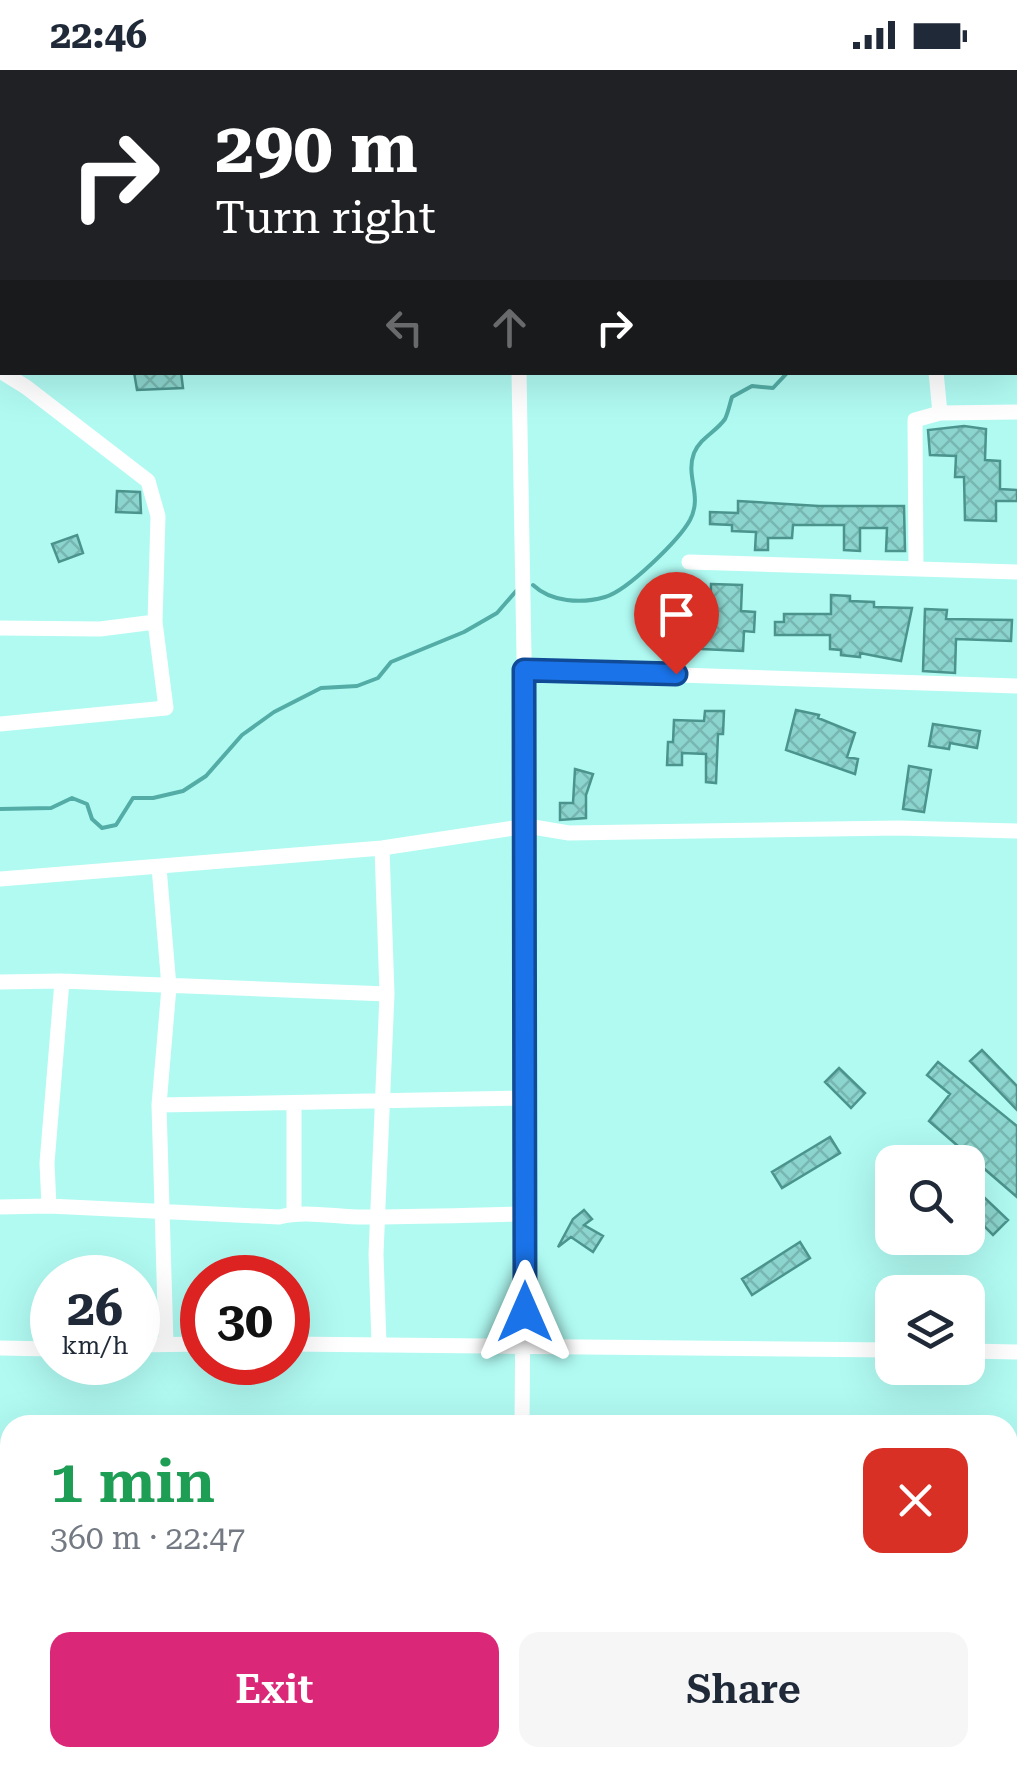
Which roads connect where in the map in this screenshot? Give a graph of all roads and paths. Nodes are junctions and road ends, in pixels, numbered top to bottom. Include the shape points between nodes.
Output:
1 (6, 375) edge
2 (35, 375) edge
3 (519, 375) edge
4 (936, 375) edge
5 (26, 387) junction
6 (1017, 412) edge
7 (940, 413) junction
8 (689, 562) dead end
9 (916, 570) junction
10 (1017, 572) edge
11 (155, 622) junction
12 (0, 628) edge
13 (524, 670) junction
14 (1017, 686) edge
15 (0, 724) edge
16 (527, 826) junction
17 (1017, 831) edge
18 (382, 848) junction
19 (159, 867) junction
20 (0, 879) edge
21 (62, 981) junction
22 (0, 982) edge
23 (170, 987) junction
24 (387, 994) junction
25 (526, 1098) junction
26 (381, 1102) junction
27 (294, 1103) junction
28 (159, 1105) junction
29 (49, 1206) junction
30 (0, 1207) edge
31 (162, 1213) junction
32 (294, 1213) junction
33 (525, 1214) junction
34 (376, 1217) junction
35 (160, 1344) edge
36 (166, 1344) junction
37 (180, 1344) edge
38 (310, 1344) edge
39 (379, 1344) junction
40 (525, 1344) junction
41 (0, 1348) edge
42 (30, 1349) edge
43 (875, 1350) edge
44 (985, 1351) edge
45 (1017, 1352) edge
46 (522, 1415) edge

1 - 5 street
2 - 5 street
3 - 13 street
4 - 7 street
5 - 11 street via 148,481 158,516
6 - 7 street
7 - 9 street via 915,420
8 - 9 street
9 - 10 street
11 - 12 street via 100,630
11 - 15 street via 166,708
13 - 14 street
13 - 16 street
16 - 17 street via 569,833
16 - 18 street
16 - 25 street
18 - 19 street
18 - 24 street
19 - 20 street
19 - 23 street
21 - 22 street
21 - 23 street
21 - 29 street
23 - 24 street
23 - 28 street
24 - 26 street
25 - 26 street
25 - 33 street
26 - 27 street
26 - 34 street
27 - 28 street
27 - 32 street
28 - 31 street
29 - 30 street
29 - 31 street
31 - 32 street
31 - 36 street
32 - 34 street
33 - 34 street
33 - 40 street
34 - 39 street
35 - 36 street
36 - 37 street
38 - 39 street
39 - 40 street
40 - 43 street
40 - 46 street
41 - 42 street
44 - 45 street

